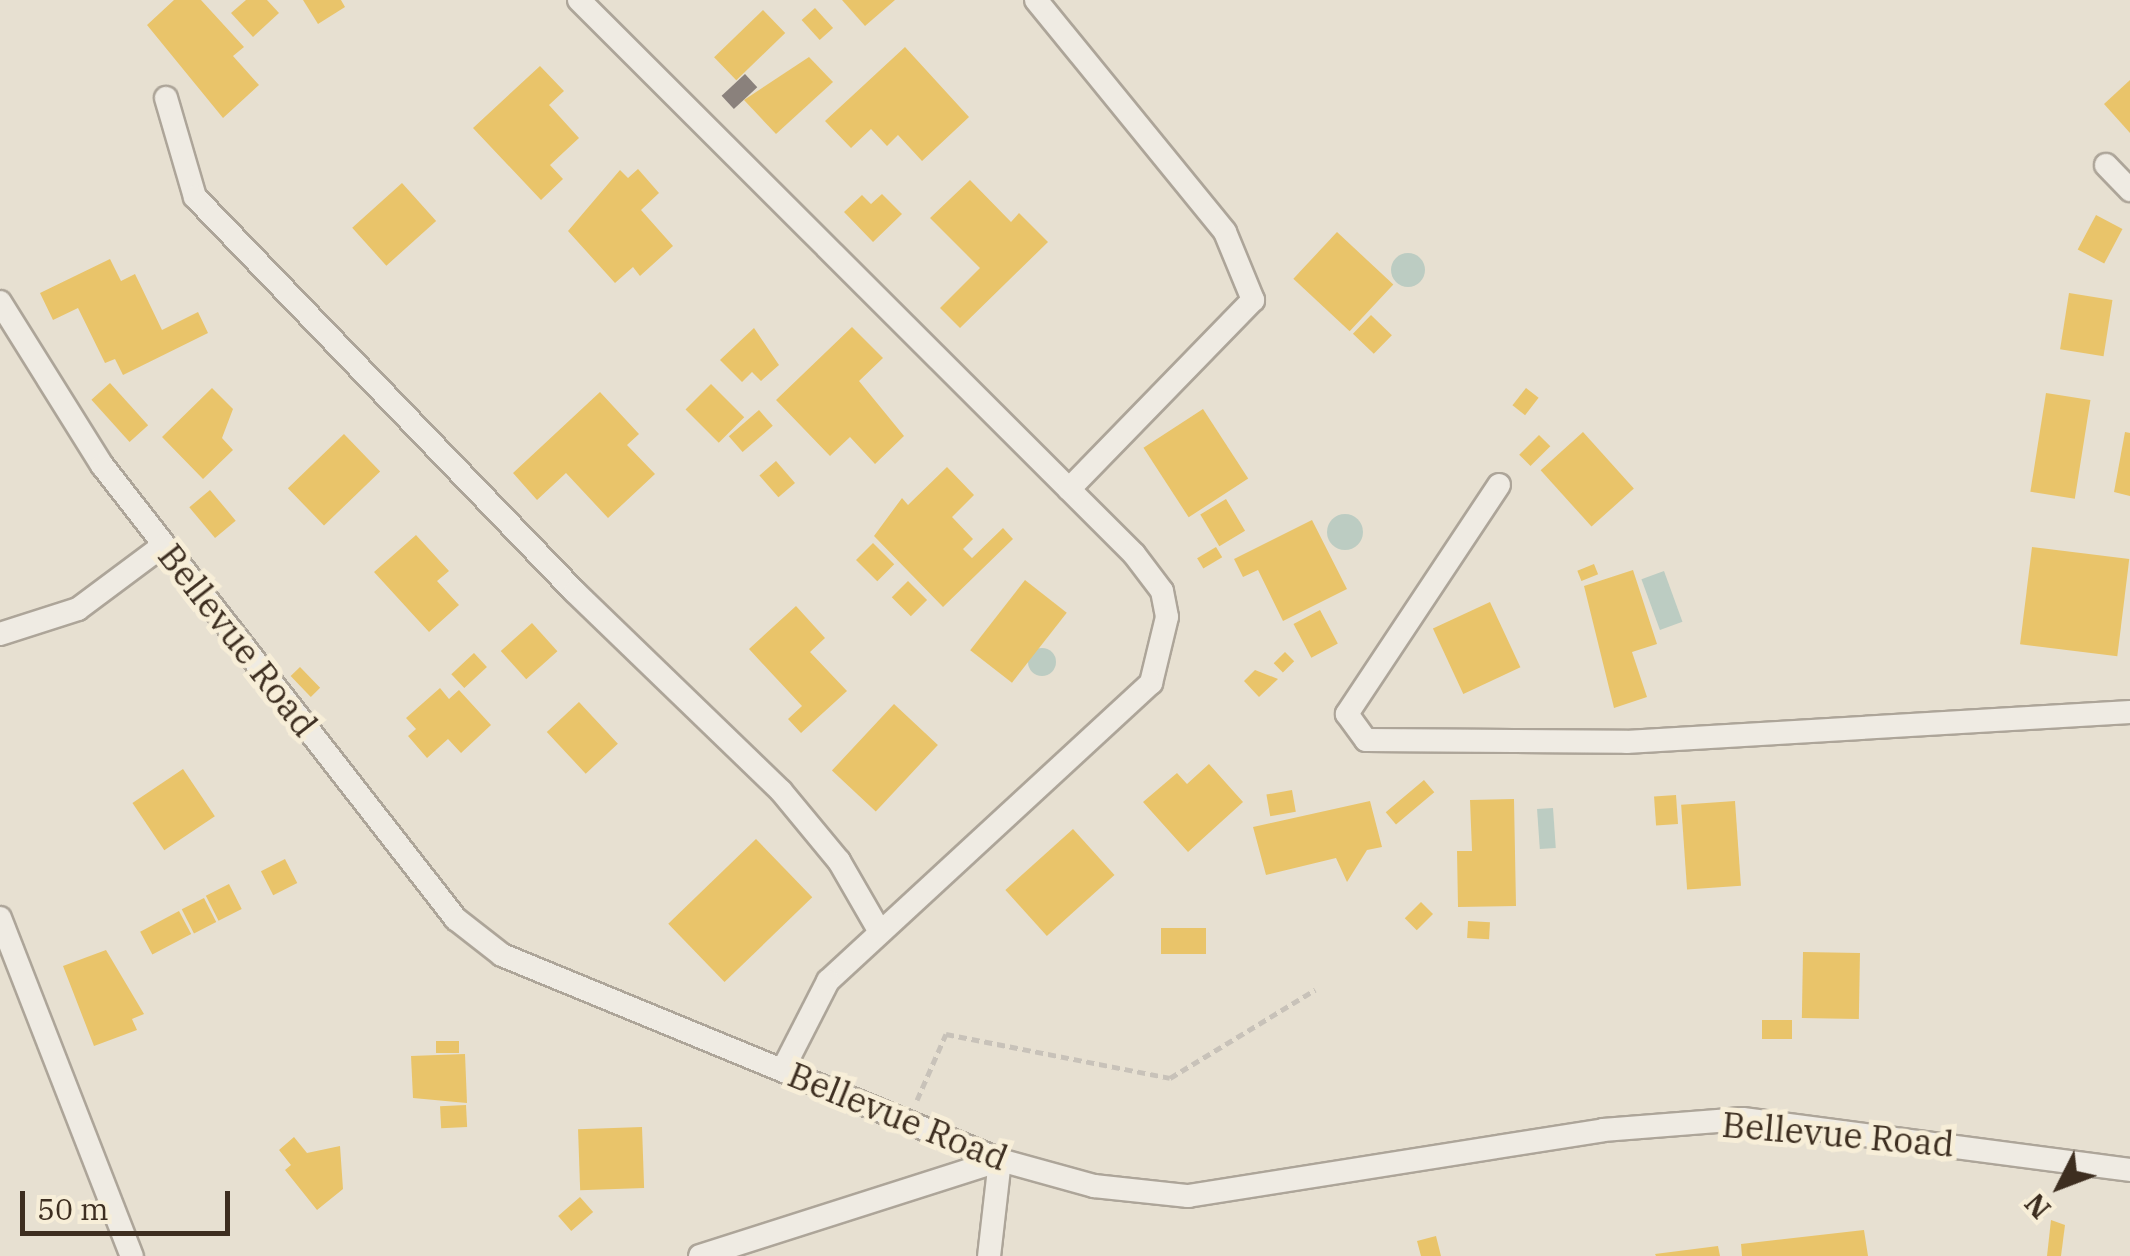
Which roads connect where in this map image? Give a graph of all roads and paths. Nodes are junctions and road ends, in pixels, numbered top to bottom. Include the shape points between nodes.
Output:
1 (579, 0) edge
2 (1036, 0) edge
3 (166, 98) dead end
4 (2106, 165) dead end
5 (2130, 190) edge
6 (0, 302) edge
7 (1498, 484) dead end
8 (1069, 489) junction
9 (164, 545) junction
10 (0, 634) edge
11 (2130, 712) edge
12 (0, 918) edge
13 (880, 932) junction
14 (1315, 990) dead end
15 (783, 1069) junction
16 (908, 1121) junction
17 (1000, 1160) junction
18 (2130, 1170) edge
19 (132, 1256) edge
20 (700, 1256) edge
21 (988, 1256) edge

1 - 8 street
2 - 8 street via 1225,232 1253,300
3 - 13 street via 196,197 575,592 781,790 840,861
4 - 5 street
6 - 9 street, Bellevue Road via 46,386
7 - 11 street via 1347,714 1366,740 1626,742
8 - 13 street via 1162,591 1166,649 1126,707
9 - 10 street via 78,609
9 - 15 street, Bellevue Road via 456,919 502,954
12 - 19 street
13 - 15 street via 828,981
14 - 16 path via 1170,1078 946,1034
15 - 16 street, Bellevue Road
16 - 17 street, Bellevue Road
17 - 18 street, Bellevue Road via 1094,1186 1188,1196 1603,1130 1743,1119
17 - 20 street
17 - 21 street

